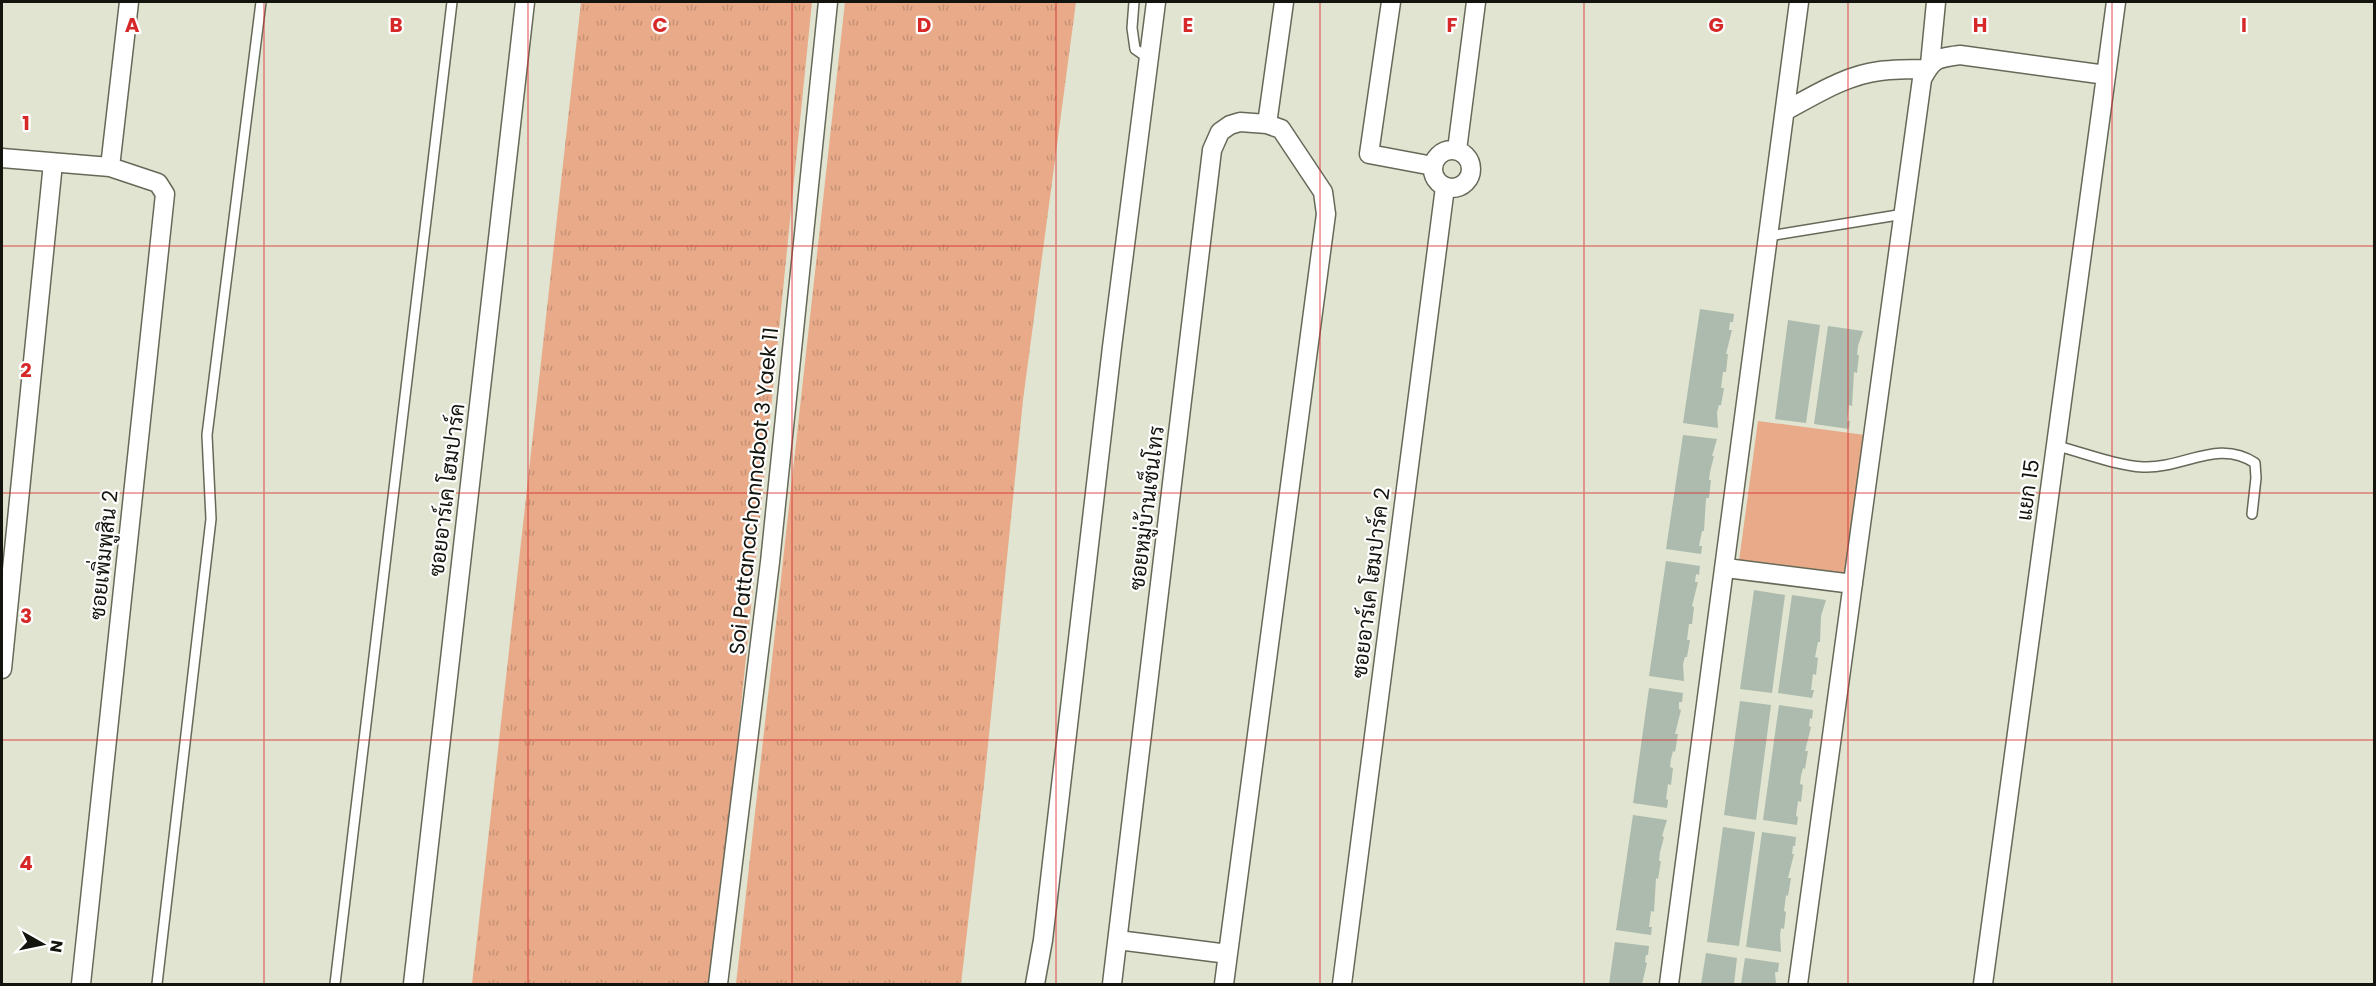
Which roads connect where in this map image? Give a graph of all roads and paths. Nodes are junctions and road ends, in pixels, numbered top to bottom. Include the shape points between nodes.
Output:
1 (129, 2) edge
2 (261, 2) edge
3 (452, 2) edge
4 (525, 2) edge
5 (828, 2) edge
6 (1134, 2) edge
7 (1156, 2) edge
8 (1284, 2) edge
9 (1391, 2) edge
10 (1476, 2) edge
11 (1799, 2) edge
12 (1936, 2) edge
13 (2116, 2) edge
14 (1149, 58) junction
15 (1929, 66) junction
16 (2106, 75) junction
17 (1785, 111) junction
18 (1268, 124) junction
19 (1457, 150) junction
20 (2, 158) edge
21 (53, 163) junction
22 (1433, 166) junction
23 (110, 167) junction
24 (1445, 187) junction
25 (1904, 214) junction
26 (1769, 236) junction
27 (2057, 446) junction
28 (2252, 514) dead end
29 (1726, 568) junction
30 (1853, 584) junction
31 (2, 669) edge
32 (1118, 940) junction
33 (1228, 954) junction
34 (81, 984) edge
35 (157, 984) edge
36 (335, 984) edge
37 (413, 984) edge
38 (718, 984) edge
39 (1035, 984) edge
40 (1112, 984) edge
41 (1224, 984) edge
42 (1342, 984) edge
43 (1669, 984) edge
44 (1798, 984) edge
45 (1983, 984) edge

1 - 23 street
2 - 35 lane via 207,435 211,519
3 - 36 lane
4 - 37 street, ซอยอาร์เค โฮมปาร์ค
5 - 38 street, Soi Pattanachonnabot 3 Yaek 11 via 771,550
6 - 14 lane via 1135,48
7 - 14 street
8 - 18 street
9 - 22 street via 1369,154
10 - 19 street
11 - 17 street
12 - 15 street
13 - 16 street, แยก 15
14 - 39 street
15 - 16 street via 1943,57 1960,55
15 - 17 street via 1861,75
15 - 25 street via 1923,79
16 - 27 street, แยก 15
17 - 26 street
18 - 32 street, ซอยหมู่บ้านเซ็นโทร via 1230,125 1220,132 1212,150
18 - 33 street via 1281,129 1323,192 1326,214
19 - 22 street via 1444,151
19 - 24 street via 1471,162 1471,175 1458,188
20 - 21 street, ซอยเพิ่มพูสิน 2
21 - 23 street, ซอยเพิ่มพูสิน 2
21 - 31 street
22 - 24 street via 1435,179
23 - 34 street, ซอยเพิ่มพูสิน 2 via 158,183 165,194
24 - 42 street, ซอยอาร์เค โฮมปาร์ค 2
25 - 26 lane
25 - 30 street
26 - 29 street
27 - 28 lane via 2143,467 2163,467 2223,452 2245,457 2255,464
27 - 45 street, แยก 15
29 - 30 street
29 - 43 street
30 - 44 street
32 - 33 street
32 - 40 street, ซอยหมู่บ้านเซ็นโทร
33 - 41 street

